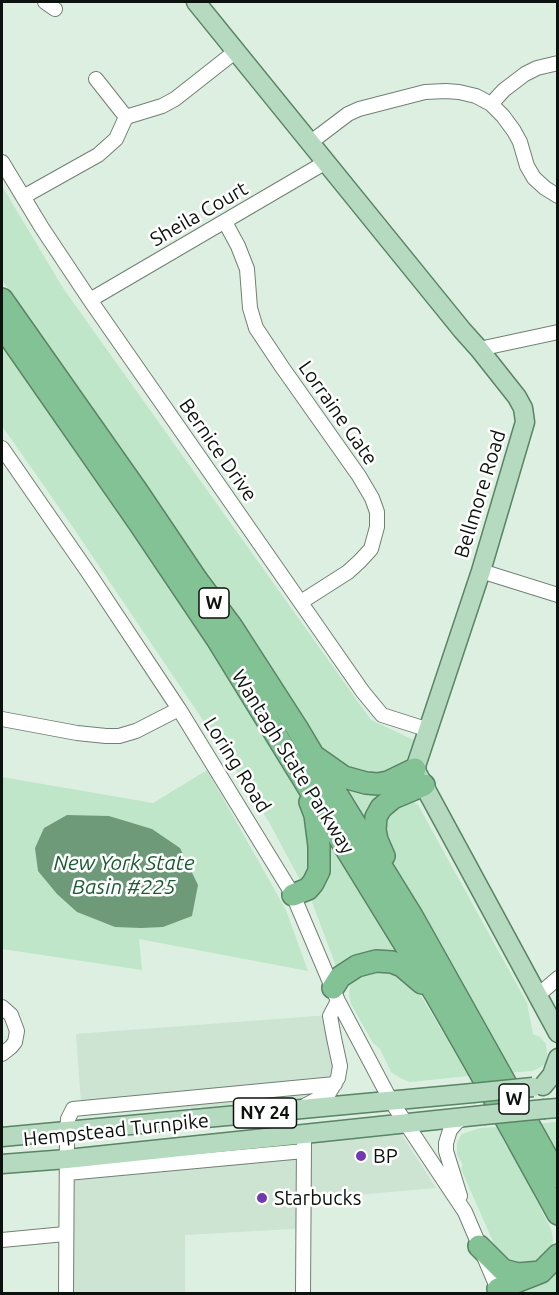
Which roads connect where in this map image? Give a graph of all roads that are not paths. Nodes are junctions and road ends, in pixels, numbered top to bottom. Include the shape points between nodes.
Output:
1 (196, 2) edge
2 (236, 51) junction
3 (558, 63) edge
4 (96, 79) dead end
5 (491, 104) junction
6 (126, 117) junction
7 (311, 142) junction
8 (2, 162) edge
9 (327, 162) junction
10 (558, 196) edge
11 (23, 197) junction
12 (225, 222) junction
13 (2, 299) edge
14 (90, 300) junction
15 (2, 326) edge
16 (558, 332) edge
17 (479, 349) junction
18 (2, 448) edge
19 (481, 571) junction
20 (558, 595) edge
21 (301, 602) junction
22 (179, 709) junction
23 (2, 719) edge
24 (429, 730) junction
25 (302, 757) junction
26 (419, 777) junction
27 (293, 895) junction
28 (412, 916) junction
29 (558, 978) edge
30 (335, 995) junction
31 (436, 995) junction
32 (537, 996) junction
33 (2, 1007) edge
34 (554, 1026) edge
35 (558, 1045) edge
36 (2, 1054) edge
37 (558, 1058) edge
38 (335, 1084) junction
39 (545, 1086) edge
40 (391, 1101) junction
41 (551, 1109) edge
42 (294, 1110) junction
43 (465, 1117) junction
44 (405, 1123) junction
45 (67, 1131) junction
46 (2, 1137) edge
47 (304, 1142) junction
48 (2, 1164) edge
49 (67, 1166) junction
50 (558, 1177) edge
51 (465, 1212) junction
52 (558, 1214) edge
53 (66, 1234) junction
54 (2, 1240) edge
55 (479, 1246) junction
56 (558, 1255) edge
57 (541, 1272) junction
58 (499, 1291) edge
59 (66, 1293) edge
60 (303, 1293) edge

1 - 2 main road, Bellmore Road
2 - 6 street via 175,99
2 - 7 main road, Bellmore Road
3 - 5 street via 525,74
4 - 6 street
5 - 7 street via 459,92 425,93 359,109
5 - 10 street via 514,131 534,178
6 - 11 street via 116,139 98,155
7 - 9 main road, Bellmore Road
8 - 11 street, Bernice Drive
9 - 12 street, Sheila Court
9 - 17 main road, Bellmore Road
11 - 14 street, Bernice Drive
12 - 14 street, Sheila Court
12 - 21 street, Lorraine Gate via 247,269 256,328 359,476 377,512 371,549 348,572
13 - 25 highway, Wantagh State Parkway / W via 232,627
14 - 21 street, Bernice Drive
15 - 25 highway, Wantagh State Parkway / W
16 - 17 street
17 - 19 main road, Bellmore Road via 517,397 525,422
18 - 22 street, Loring Road
19 - 20 street
19 - 24 main road, Bellmore Road
21 - 24 street, Bernice Drive via 382,715
22 - 23 street via 119,736 77,733
22 - 27 street, Loring Road
24 - 26 main road, Bellmore Road
25 - 26 highway via 366,783
25 - 27 highway via 315,815 319,871 308,889
25 - 28 highway, Wantagh State Parkway / W
25 - 31 highway, Wantagh State Parkway / W
26 - 28 highway via 381,808 375,830
26 - 32 main road
27 - 30 street, Loring Road
28 - 50 highway, Wantagh State Parkway / W
29 - 32 street
30 - 31 highway via 340,977 357,966 376,961 402,966
30 - 38 street via 330,1016 340,1066
30 - 40 street, Loring Road
31 - 52 highway, Wantagh State Parkway / W
32 - 34 main road
33 - 36 street via 11,1015 17,1031 15,1042
34 - 35 main road
37 - 39 main road
38 - 42 street via 329,1093
38 - 45 street, Hempstead Turnpike via 78,1108 71,1111
39 - 40 main road, Hempstead Turnpike / NY 24, bridge
40 - 42 main road, Hempstead Turnpike / NY 24
40 - 44 street, Loring Road
41 - 43 main road, Hempstead Turnpike / NY 24, bridge
42 - 45 main road, Hempstead Turnpike / NY 24
43 - 44 main road, Hempstead Turnpike / NY 24
43 - 51 street via 450,1130 446,1147
44 - 47 main road, Hempstead Turnpike / NY 24
44 - 51 street, Loring Road
45 - 46 main road, Hempstead Turnpike / NY 24
45 - 49 street
47 - 49 main road, Hempstead Turnpike / NY 24
47 - 60 street
48 - 49 main road, Hempstead Turnpike / NY 24
49 - 53 street
51 - 55 street
53 - 54 street
53 - 59 street
55 - 57 highway via 503,1270 518,1274
55 - 58 street
56 - 57 highway
57 - 58 highway

